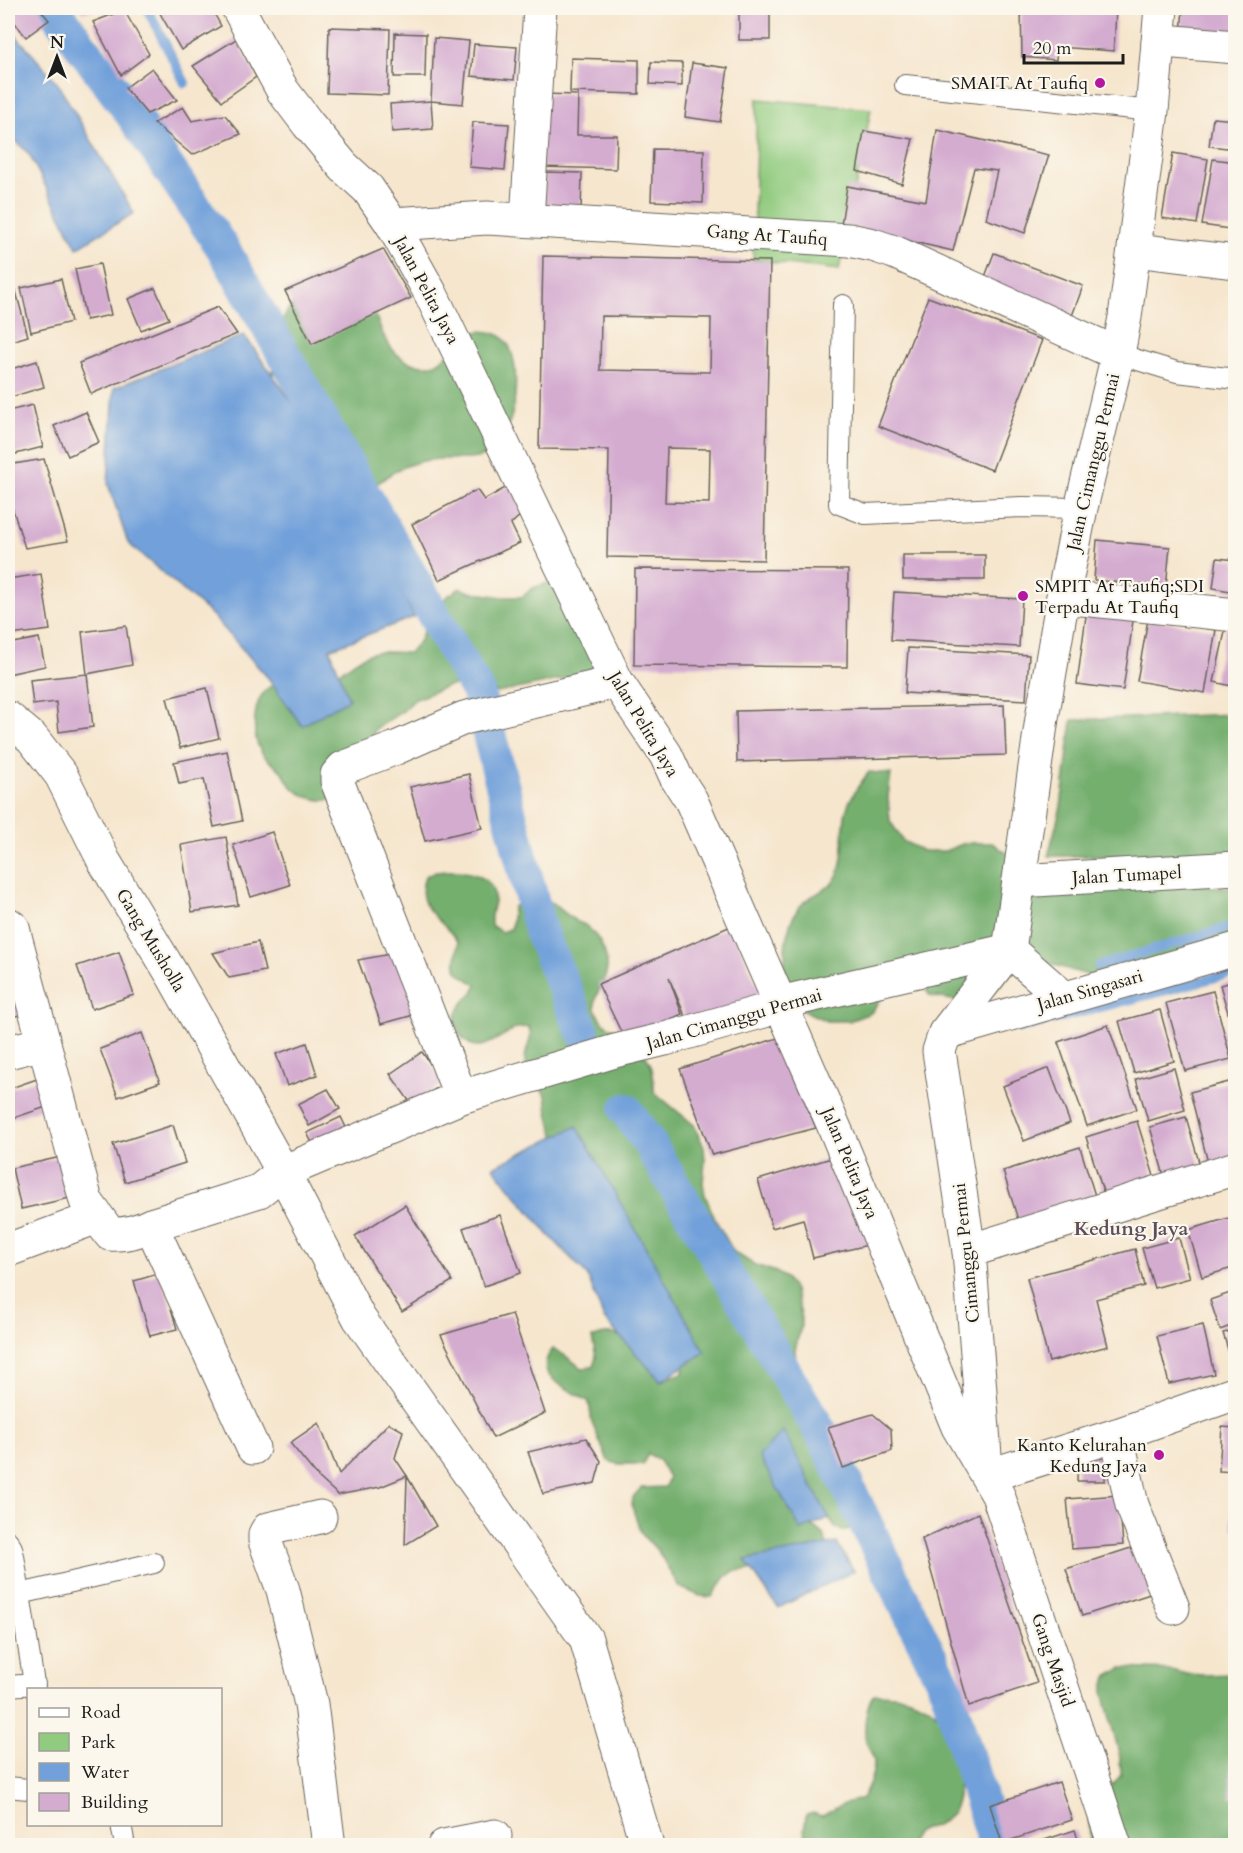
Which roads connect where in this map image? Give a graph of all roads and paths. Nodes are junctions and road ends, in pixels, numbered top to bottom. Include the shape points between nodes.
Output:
1 (238, 8) edge
2 (540, 8) edge
3 (1161, 8) edge
4 (1158, 43) junction
5 (1236, 47) edge
6 (905, 85) dead end
7 (1152, 111) junction
8 (527, 220) junction
9 (392, 224) junction
10 (1134, 250) junction
11 (1236, 262) edge
12 (843, 305) dead end
13 (1118, 354) junction
14 (1236, 379) edge
15 (1081, 508) junction
16 (1062, 597) junction
17 (1236, 615) edge
18 (617, 682) junction
19 (8, 718) edge
20 (1236, 868) edge
21 (1019, 881) junction
22 (8, 924) edge
23 (1236, 949) edge
24 (1008, 950) junction
25 (1061, 996) junction
26 (779, 1004) junction
27 (945, 1033) junction
28 (44, 1043) junction
29 (8, 1052) edge
30 (461, 1097) junction
31 (1236, 1168) edge
32 (283, 1172) junction
33 (92, 1209) junction
34 (151, 1226) junction
35 (8, 1230) edge
36 (8, 1250) edge
37 (969, 1251) junction
38 (1236, 1393) edge
39 (1116, 1436) junction
40 (252, 1448) dead end
41 (987, 1476) junction
42 (320, 1517) dead end
43 (8, 1542) edge
44 (154, 1563) dead end
45 (20, 1594) junction
46 (1173, 1608) dead end
47 (8, 1686) edge
48 (35, 1687) edge
49 (8, 1787) edge
50 (27, 1789) edge
51 (121, 1826) edge
52 (495, 1836) dead end
53 (125, 1845) edge
54 (328, 1845) edge
55 (444, 1845) edge
56 (647, 1845) edge
57 (1115, 1845) edge

1 - 9 street, Jalan Pelita Jaya via 283,91 344,167 368,189
2 - 8 street
3 - 4 street, Jalan Cimanggu Permai
4 - 5 street
4 - 7 street, Jalan Cimanggu Permai
6 - 7 lane
7 - 10 street, Jalan Cimanggu Permai
8 - 9 street, Gang At Taufiq via 486,218
8 - 13 street, Gang At Taufiq via 873,245
9 - 18 street, Jalan Pelita Jaya via 437,305
10 - 11 street
10 - 13 street, Jalan Cimanggu Permai
12 - 15 lane via 839,504 864,514
13 - 14 lane via 1177,372
13 - 15 street, Jalan Cimanggu Permai
15 - 16 street, Jalan Cimanggu Permai
16 - 17 street
16 - 21 street, Jalan Cimanggu Permai
18 - 26 street, Jalan Pelita Jaya via 691,800
18 - 30 street via 464,718 342,768 336,776
19 - 32 street, Gang Musholla via 32,738 61,776 104,861
20 - 21 street, Jalan Tumapel
21 - 24 street, Jalan Cimanggu Permai
22 - 28 street via 16,940
23 - 25 street, Jalan Singasari
24 - 25 street
24 - 26 street, Jalan Cimanggu Permai
24 - 27 street, Jalan Cimanggu Permai
25 - 27 street, Jalan Singasari
26 - 30 street, Jalan Cimanggu Permai
26 - 41 street, Jalan Pelita Jaya via 841,1142 958,1427
27 - 37 street, Cimanggu Permai via 939,1052
28 - 29 street
28 - 33 street
30 - 32 street, Jalan Cimanggu Permai
31 - 37 street
32 - 34 street, Jalan Cimanggu Permai via 258,1191
32 - 56 street, Gang Musholla via 359,1318 586,1640
33 - 34 street, Jalan Cimanggu Permai via 110,1234 135,1233
33 - 35 street
33 - 36 street
34 - 40 street
37 - 41 street, Cimanggu Permai
38 - 39 street
39 - 41 street
39 - 46 street via 1132,1505
41 - 57 street, Gang Masjid via 998,1496
42 - 54 street via 268,1529 264,1534 283,1590 311,1704
43 - 45 lane
44 - 45 lane
45 - 48 lane
47 - 48 lane
49 - 50 lane
51 - 53 lane
52 - 55 street

